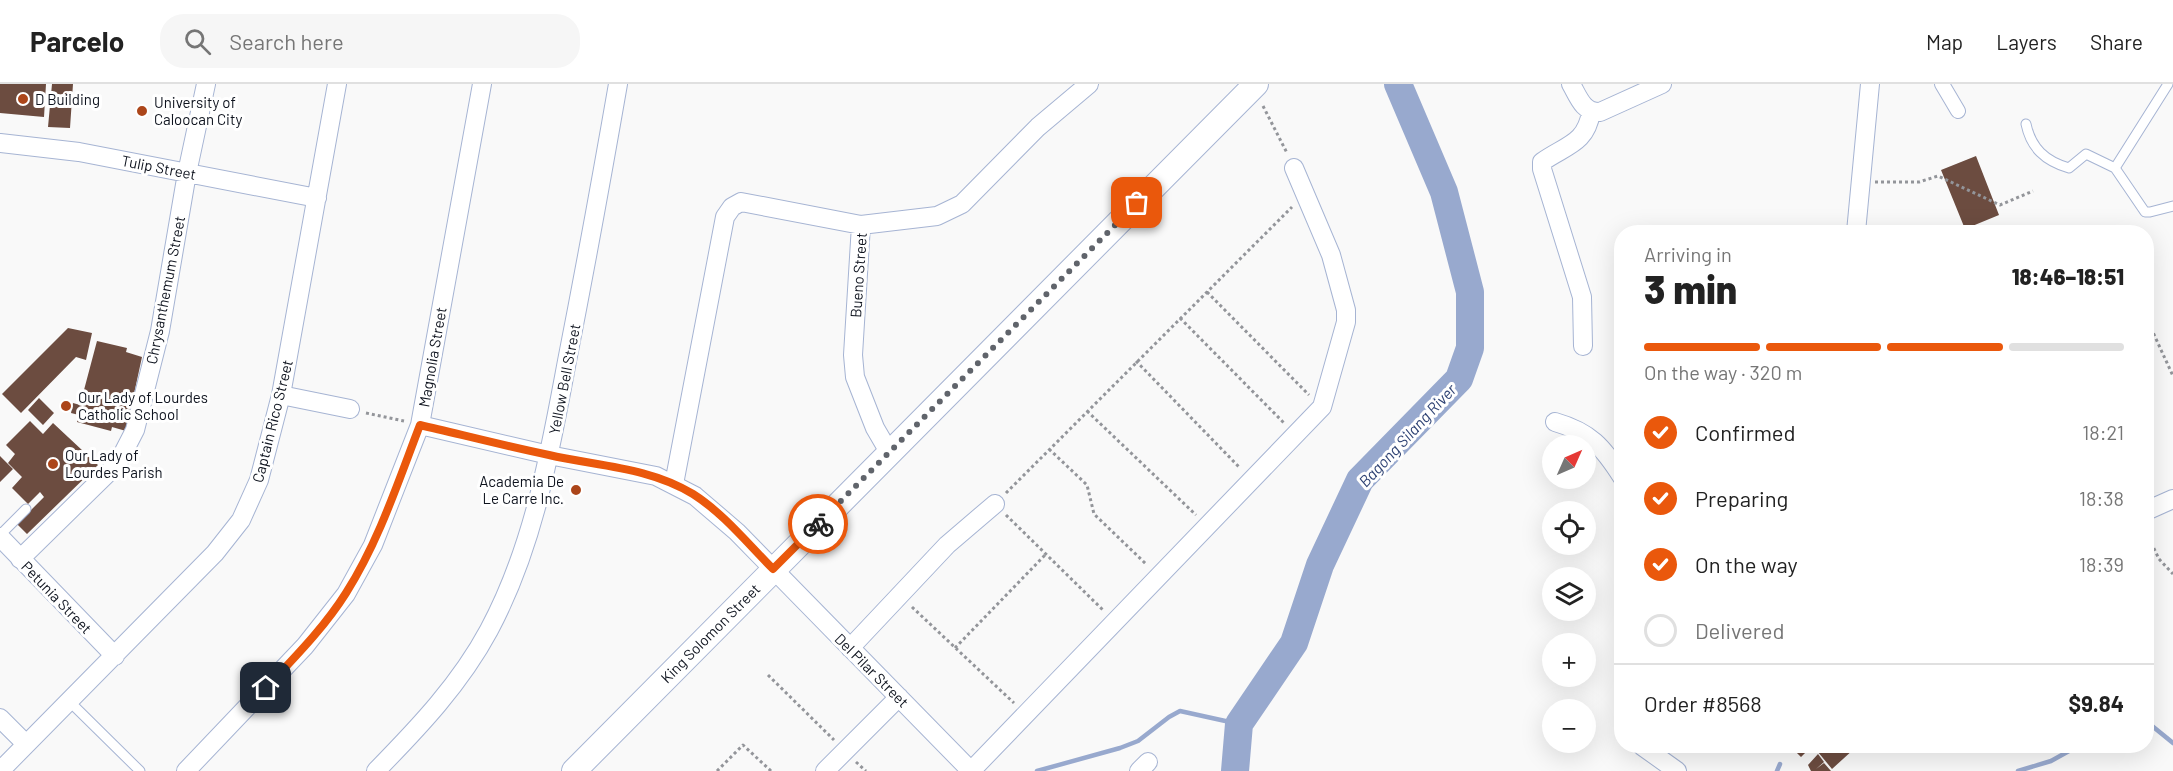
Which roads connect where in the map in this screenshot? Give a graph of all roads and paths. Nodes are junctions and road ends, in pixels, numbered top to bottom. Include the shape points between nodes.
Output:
1 (206, 84) edge
2 (338, 84) edge
3 (482, 84) edge
4 (618, 84) edge
5 (1089, 84) edge
6 (1571, 84) edge
7 (1662, 84) edge
8 (1870, 84) edge
9 (1942, 84) edge
10 (2168, 84) edge
11 (1253, 85) edge
12 (1958, 111) dead end
13 (1591, 112) junction
14 (2025, 124) dead end
15 (0, 143) edge
16 (1294, 168) joint
17 (2115, 168) junction
18 (187, 172) junction
19 (1862, 182) junction
20 (2033, 191) dead end
21 (1306, 193) junction
22 (317, 198) junction
23 (2173, 206) edge
24 (861, 225) junction
25 (1857, 225) edge
26 (1207, 292) junction
27 (1180, 318) junction
28 (2154, 335) edge
29 (1583, 346) dead end
30 (1136, 361) junction
31 (2173, 376) edge
32 (281, 395) junction
33 (1322, 407) junction
34 (350, 409) joint
35 (1087, 411) junction
36 (1555, 422) dead end
37 (420, 425) junction
38 (1296, 434) junction
39 (1049, 449) junction
40 (889, 452) junction
41 (549, 455) junction
42 (1614, 464) edge
43 (1252, 480) junction
44 (674, 484) junction
45 (2173, 499) edge
46 (995, 504) junction
47 (2154, 508) edge
48 (26, 509) dead end
49 (1208, 526) junction
50 (0, 536) edge
51 (2154, 549) edge
52 (1046, 554) junction
53 (20, 559) junction
54 (773, 569) junction
55 (2173, 574) edge
56 (1159, 576) junction
57 (900, 595) junction
58 (1115, 621) junction
59 (850, 648) junction
60 (955, 648) junction
61 (115, 656) junction
62 (768, 675) dead end
63 (899, 697) junction
64 (69, 701) junction
65 (1026, 714) junction
66 (0, 718) edge
67 (27, 744) junction
68 (846, 752) junction
69 (1652, 753) edge
70 (0, 771) edge
71 (140, 771) edge
72 (186, 771) edge
73 (376, 771) edge
74 (574, 771) edge
75 (717, 771) edge
76 (771, 771) edge
77 (825, 771) edge
78 (866, 771) edge
79 (971, 771) edge
80 (1677, 771) edge

1 - 18 street, Chrysanthemum Street
2 - 22 street, Captain Rico Street
3 - 37 street, Magnolia Street
4 - 41 street, Yellow Bell Street
5 - 24 street, Bueno Street via 1038,127 962,204 937,216
6 - 13 street
7 - 13 street via 1600,112
8 - 19 street
9 - 12 street
10 - 17 lane
11 - 16 path
11 - 40 street, King Solomon Street
13 - 29 street via 1588,129 1542,162 1582,297
14 - 17 lane via 2032,145 2059,164 2069,168 2085,154
15 - 18 street, Tulip Street via 79,152
16 - 21 street
17 - 23 lane via 2145,212
18 - 22 street, Tulip Street
18 - 53 street, Chrysanthemum Street via 160,331 135,430 118,463
19 - 20 path via 1919,182 1938,176 2000,205
19 - 25 street
21 - 26 path
21 - 33 street via 1331,255 1346,310
22 - 32 street, Captain Rico Street
24 - 40 street, Bueno Street via 853,344 855,377
24 - 44 street via 741,202 732,207 726,217
26 - 27 path
26 - 33 path
27 - 30 path
27 - 38 path
28 - 31 path
30 - 35 path
30 - 43 path
32 - 34 street
32 - 61 street, Captain Rico Street via 259,480 241,520 215,553
33 - 38 street
34 - 37 path
35 - 39 path
35 - 49 path
36 - 42 street via 1590,437
37 - 41 street, Del Pilar Street
37 - 72 street, Magnolia Street via 373,545 346,594 306,646
38 - 43 street
39 - 46 path
39 - 56 path via 1087,485 1094,514
40 - 54 street, King Solomon Street
41 - 44 street, Del Pilar Street via 636,472
41 - 73 street, Yellow Bell Street via 525,546 488,631 449,692
43 - 49 street
44 - 54 street, Del Pilar Street via 715,512
45 - 47 street
46 - 52 path
46 - 57 street via 947,545
48 - 50 lane
49 - 56 street
50 - 53 street, Petunia Street
51 - 55 path
52 - 58 path
52 - 60 path
53 - 61 street, Petunia Street
54 - 59 street, Del Pilar Street
54 - 74 street, King Solomon Street
56 - 58 street
57 - 59 street
57 - 60 path
58 - 65 street
59 - 63 street, Del Pilar Street
60 - 65 path
61 - 64 street, Captain Rico Street
62 - 68 path
63 - 68 street
63 - 79 street, Del Pilar Street
64 - 67 street, Captain Rico Street
64 - 71 lane
65 - 79 street
66 - 67 street
67 - 70 street, Captain Rico Street
68 - 77 street
68 - 78 path
69 - 80 street
75 - 76 path via 743,745

